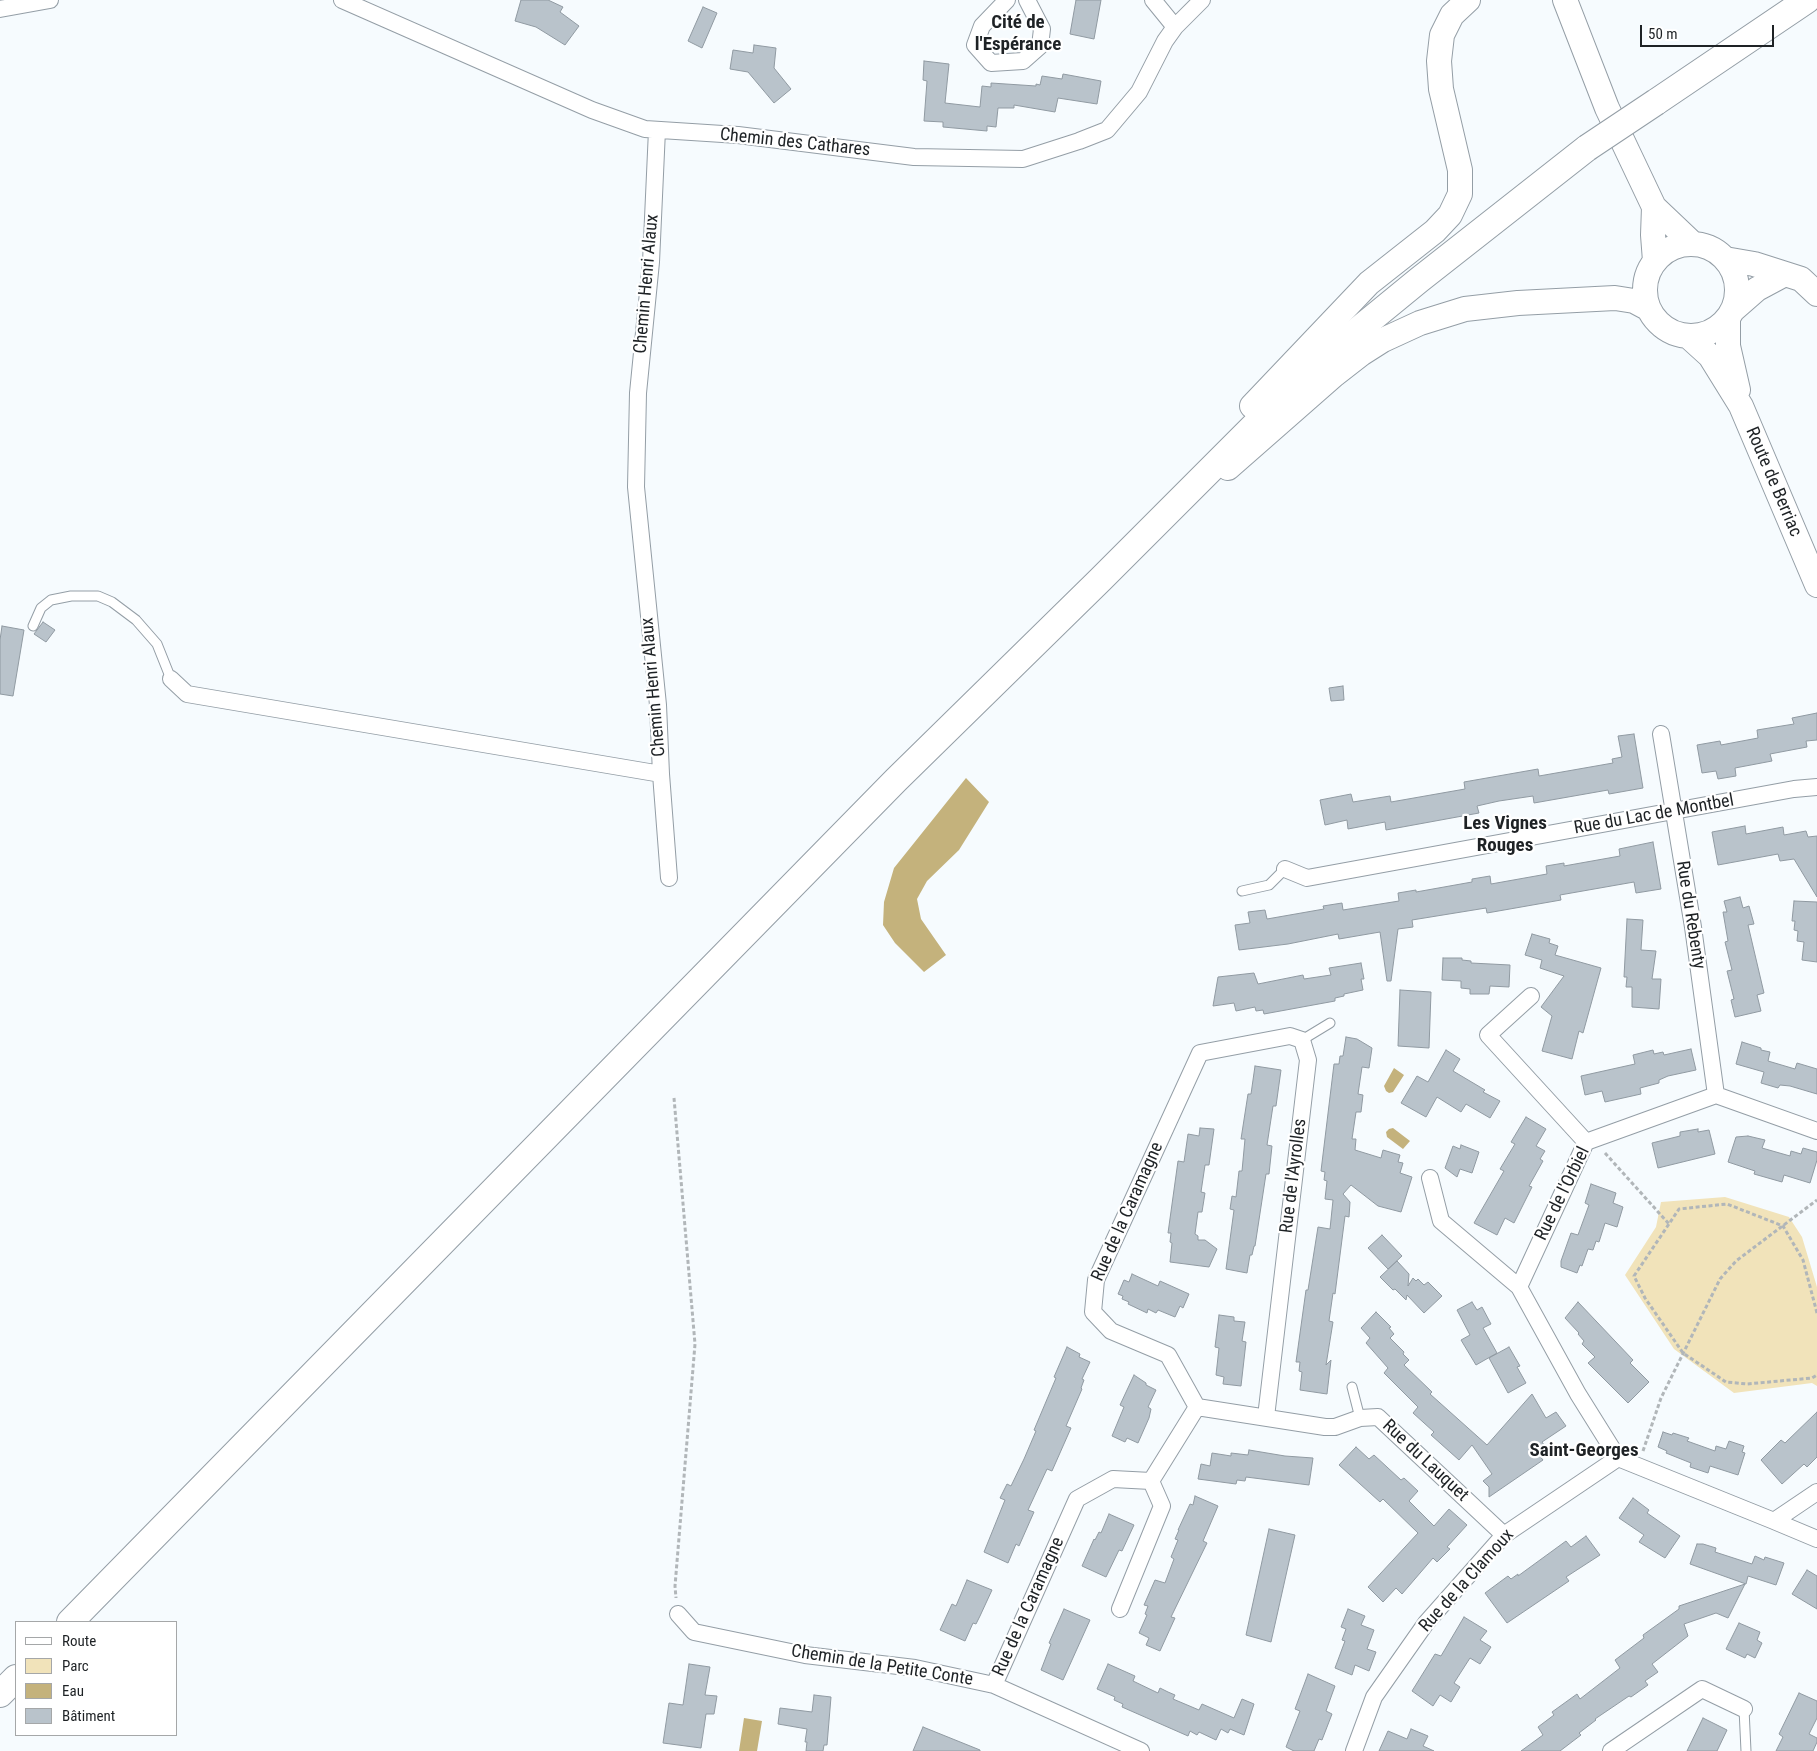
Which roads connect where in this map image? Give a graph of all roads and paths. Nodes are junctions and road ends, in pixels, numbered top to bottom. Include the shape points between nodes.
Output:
1 (50, 0) edge
2 (342, 0) edge
3 (1007, 0) edge
4 (1027, 0) edge
5 (1153, 0) edge
6 (1202, 0) edge
7 (1468, 0) edge
8 (1565, 0) edge
9 (1576, 0) edge
10 (1807, 0) edge
11 (0, 9) edge
12 (1175, 27) junction
13 (1576, 27) junction
14 (657, 130) junction
15 (1587, 148) junction
16 (1654, 207) junction
17 (1693, 244) junction
18 (1725, 259) junction
19 (1655, 261) junction
20 (1785, 274) junction
21 (1817, 294) edge
22 (1649, 309) junction
23 (1730, 314) junction
24 (1688, 336) junction
25 (1252, 406) junction
26 (1741, 406) junction
27 (1100, 580) junction
28 (1817, 585) edge
29 (33, 626) dead end
30 (172, 679) joint
31 (1662, 734) dead end
32 (661, 774) junction
33 (896, 780) junction
34 (1817, 787) edge
35 (1674, 812) junction
36 (1285, 869) joint
37 (669, 878) dead end
38 (1242, 891) dead end
39 (1531, 996) dead end
40 (1330, 1023) dead end
41 (1302, 1040) junction
42 (1716, 1095) junction
43 (674, 1098) dead end
44 (1817, 1131) edge
45 (1589, 1141) junction
46 (1430, 1178) dead end
47 (1817, 1200) edge
48 (1668, 1224) junction
49 (1783, 1226) junction
50 (1518, 1287) junction
51 (1817, 1313) edge
52 (1683, 1353) junction
53 (1817, 1375) edge
54 (1352, 1387) dead end
55 (1197, 1407) junction
56 (1266, 1416) junction
57 (1360, 1418) junction
58 (1618, 1458) junction
59 (1638, 1466) junction
60 (1151, 1481) junction
61 (1817, 1492) edge
62 (1774, 1521) junction
63 (1504, 1535) junction
64 (1817, 1539) edge
65 (1120, 1609) dead end
66 (678, 1614) joint
67 (71, 1621) edge
68 (15, 1679) edge
69 (994, 1685) junction
70 (0, 1694) edge
71 (1744, 1708) joint
72 (1140, 1751) edge
73 (1354, 1751) edge
74 (1611, 1751) edge
75 (1746, 1751) edge

1 - 11 street
2 - 14 street, Chemin des Cathares via 592,110 645,129
3 - 4 street via 982,26 975,45 991,63 1023,60 1040,46 1042,29
5 - 12 street
6 - 12 street, Chemin des Cathares
7 - 25 main road via 1452,16 1442,35 1439,61 1441,89 1460,170 1460,194 1450,215 1369,283
8 - 13 main road
9 - 13 main road
10 - 15 main road, bridge
12 - 14 street, Chemin des Cathares via 1139,92 1107,130 1023,158 914,157 738,135
13 - 16 main road via 1607,108
14 - 32 street, Chemin Henri Alaux via 651,262 638,392 636,487 658,705
15 - 25 main road via 1492,202 1409,268
15 - 27 main road via 1336,348
16 - 17 main road
16 - 19 main road
17 - 18 main road via 1711,248
17 - 19 main road via 1665,251
18 - 20 main road
18 - 23 main road via 1737,284
19 - 22 main road via 1645,284
20 - 21 main road via 1800,278
20 - 23 main road via 1757,289
22 - 24 main road via 1665,328
22 - 27 main road via 1634,301 1616,298 1465,309 1420,323 1383,340 1334,374
23 - 24 main road via 1717,328 1703,335
23 - 26 main road, Route de Berriac via 1728,346
24 - 26 main road, Route de Berriac via 1710,356
25 - 33 main road via 1103,557
26 - 28 main road, Route de Berriac
27 - 33 main road
29 - 30 lane via 41,608 51,600 98,596 136,620 157,644
30 - 32 street, Chemin Henri Alaux via 187,694
31 - 35 street, Rue du Rebenty
32 - 37 street
33 - 67 main road
34 - 35 street, Rue du Lac de Montbel
35 - 36 street, Rue du Lac de Montbel via 1307,878
35 - 42 street, Rue du Rebenty
36 - 38 lane via 1268,885
39 - 45 street via 1488,1035
40 - 41 lane
41 - 55 street, Rue de la Caramagne via 1290,1036 1200,1053 1096,1280 1093,1312 1110,1331 1168,1355
41 - 56 street, Rue de l'Ayrolles via 1308,1060
42 - 44 street
42 - 45 street, Rue de l'Orbiel
43 - 66 path via 695,1344 675,1586
45 - 48 path
45 - 50 street, Rue de l'Orbiel
46 - 50 street via 1441,1222
47 - 49 path
48 - 49 path via 1679,1209 1727,1204
48 - 52 path via 1634,1276 1645,1298
49 - 51 path via 1803,1260
49 - 52 path via 1736,1261 1720,1279
50 - 58 street
52 - 53 path via 1726,1382 1747,1384
52 - 59 path via 1661,1398
54 - 57 lane
55 - 56 street
55 - 60 street
56 - 57 street, Rue du Lauquet via 1325,1427
57 - 63 street, Rue du Lauquet via 1378,1417
58 - 59 street
58 - 63 street, Rue de la Clamoux
59 - 62 street
60 - 65 street via 1162,1506
60 - 69 street, Rue de la Caramagne via 1113,1479 1077,1499
61 - 62 street
62 - 64 street
63 - 73 street, Rue de la Clamoux via 1426,1623 1374,1698
66 - 69 street, Chemin de la Petite Conte via 694,1632 805,1655 914,1668
68 - 70 main road
69 - 72 street, Chemin de la Petite Conte
71 - 74 street via 1702,1689
71 - 75 lane

